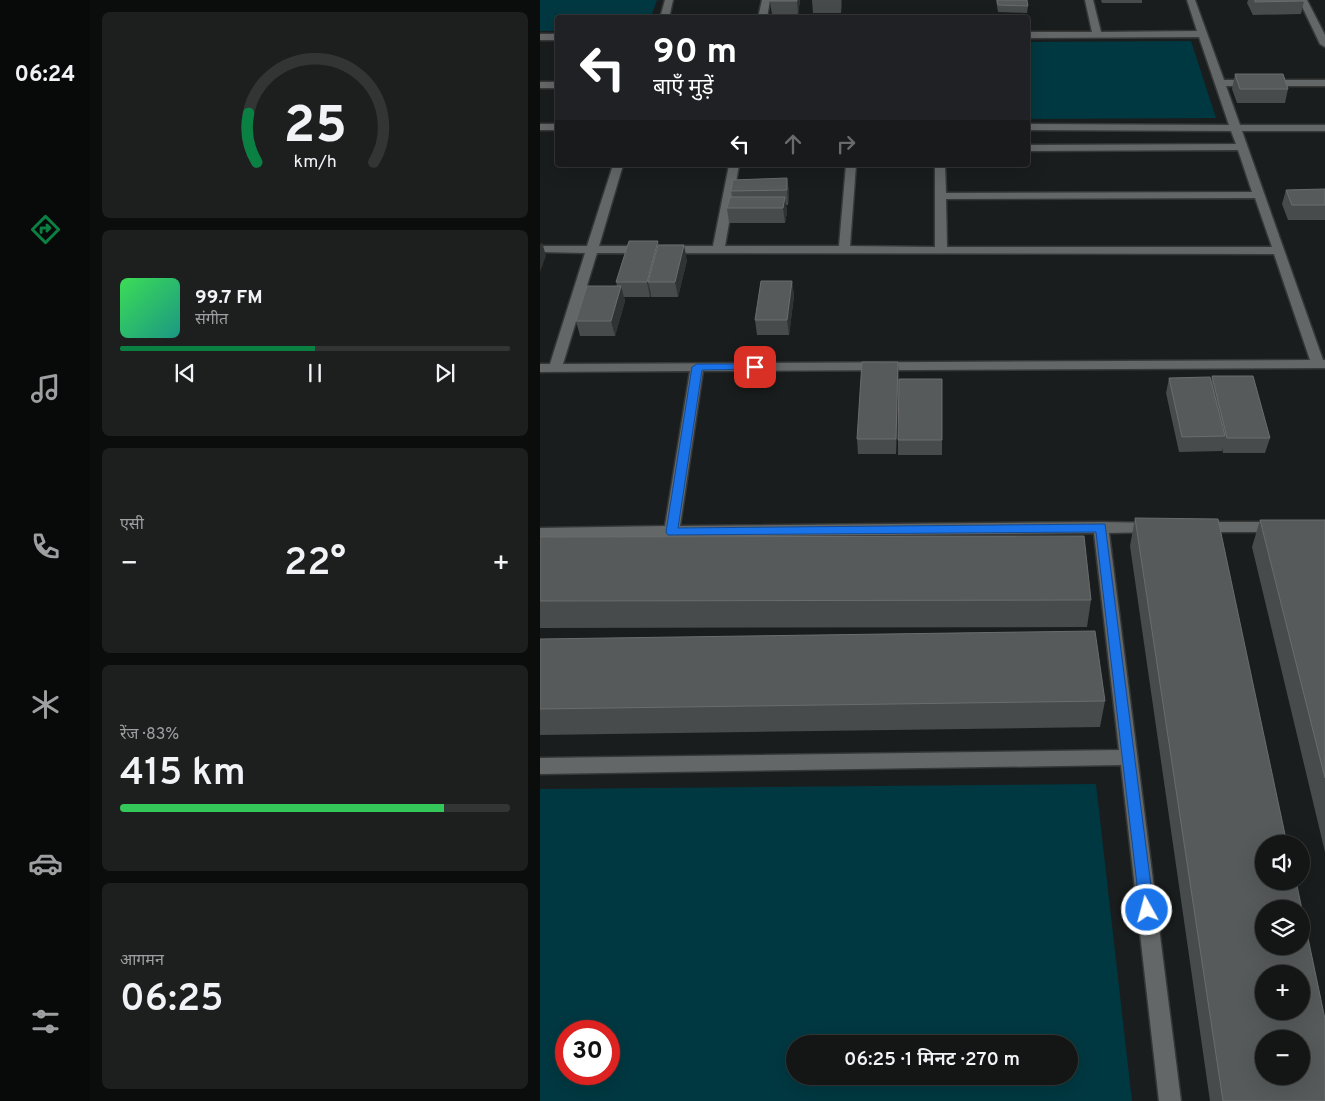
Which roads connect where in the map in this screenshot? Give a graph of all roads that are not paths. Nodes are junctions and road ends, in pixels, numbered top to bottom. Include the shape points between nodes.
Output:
1 (670, 0) edge
2 (766, 0) edge
3 (1089, 0) edge
4 (1191, 0) edge
5 (1303, 0) edge
6 (665, 15) edge
7 (763, 15) edge
8 (1202, 34) junction
9 (1030, 35) edge
10 (1097, 35) junction
11 (540, 37) edge
12 (555, 37) edge
13 (1325, 44) edge
14 (1219, 83) junction
15 (1325, 84) edge
16 (540, 85) edge
17 (555, 85) edge
18 (540, 127) edge
19 (555, 127) edge
20 (1030, 127) edge
21 (1235, 128) junction
22 (1325, 128) edge
23 (1242, 147) junction
24 (1030, 148) edge
25 (617, 167) edge
26 (734, 167) edge
27 (851, 167) edge
28 (940, 167) edge
29 (1259, 195) junction
30 (940, 196) junction
31 (540, 249) edge
32 (592, 249) junction
33 (718, 250) junction
34 (844, 250) junction
35 (941, 250) junction
36 (1278, 251) junction
37 (1321, 364) edge
38 (697, 367) junction
39 (540, 368) edge
40 (555, 368) junction
41 (1296, 526) edge
42 (1101, 527) junction
43 (1169, 527) edge
44 (1188, 527) edge
45 (672, 532) junction
46 (540, 533) edge
47 (1128, 758) junction
48 (540, 766) edge
49 (1170, 1101) edge

1 - 6 street
2 - 7 street
3 - 10 street
4 - 8 street
5 - 13 street
8 - 10 street
8 - 14 street
9 - 10 street
11 - 12 street
14 - 15 street
14 - 21 street
16 - 17 street
18 - 19 street
20 - 21 street
21 - 22 street
21 - 23 street
23 - 24 street
23 - 29 street
25 - 32 street
26 - 33 street
27 - 34 street
28 - 30 street
29 - 30 street
29 - 36 street
30 - 35 street
31 - 32 street
32 - 33 street
32 - 40 street
33 - 34 street
34 - 35 street
35 - 36 street
36 - 37 street
37 - 38 street
38 - 40 street
38 - 45 street
39 - 40 street
41 - 44 street
42 - 43 street
42 - 45 street
42 - 47 street
45 - 46 street
47 - 48 street
47 - 49 street

